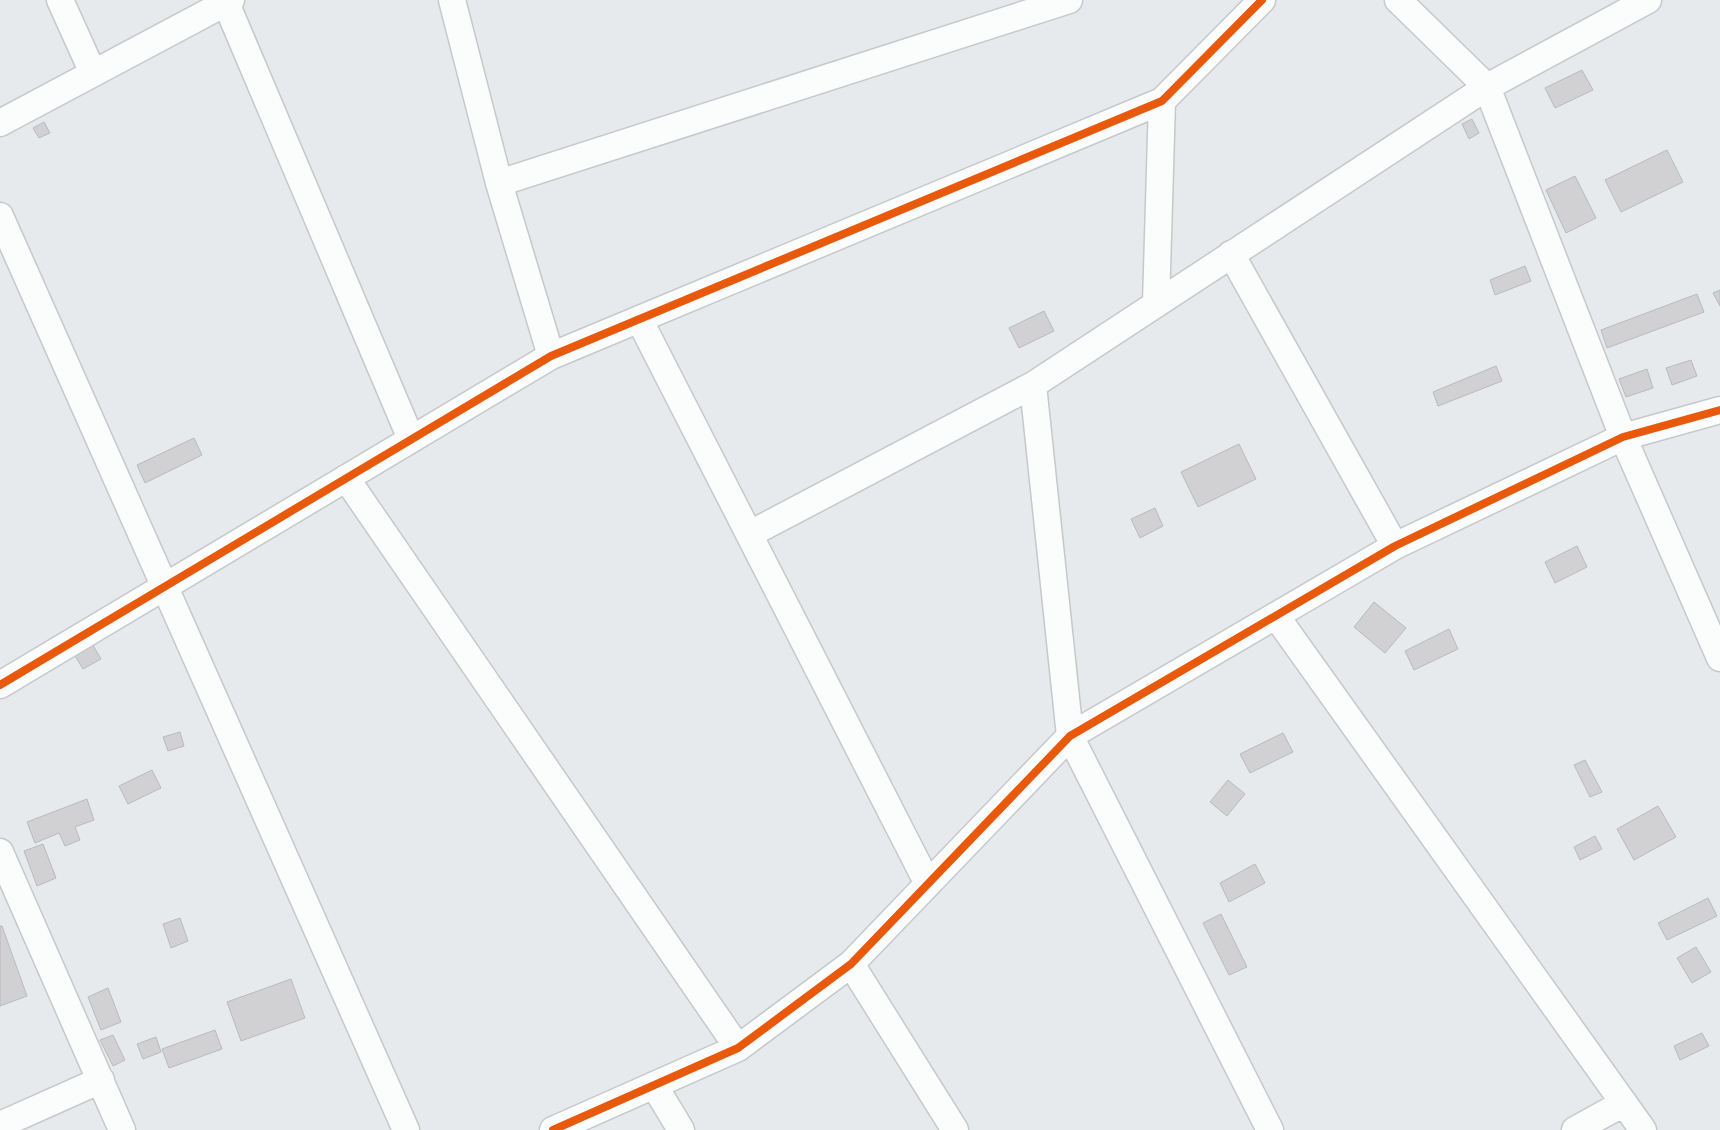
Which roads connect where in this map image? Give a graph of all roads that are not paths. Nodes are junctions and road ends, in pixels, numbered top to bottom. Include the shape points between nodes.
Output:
1 (60, 0) edge
2 (452, 0) edge
3 (1069, 0) edge
4 (1262, 0) edge
5 (1398, 0) edge
6 (1648, 0) edge
7 (229, 1) edge
8 (93, 73) junction
9 (1487, 87) junction
10 (1162, 102) junction
11 (0, 123) edge
12 (499, 183) junction
13 (0, 216) edge
14 (1232, 254) junction
15 (1156, 304) junction
16 (639, 319) junction
17 (551, 356) junction
18 (1033, 385) junction
19 (1720, 410) edge
20 (1623, 437) junction
21 (411, 439) junction
22 (346, 478) junction
23 (750, 534) junction
24 (1394, 546) junction
25 (166, 586) junction
26 (1276, 616) junction
27 (1720, 658) edge
28 (0, 685) edge
29 (1070, 736) junction
30 (0, 852) edge
31 (928, 884) junction
32 (851, 964) junction
33 (738, 1048) junction
34 (100, 1080) junction
35 (654, 1085) junction
36 (1624, 1103) junction
37 (0, 1125) edge
38 (122, 1130) edge
39 (406, 1130) edge
40 (553, 1130) edge
41 (681, 1130) edge
42 (955, 1130) edge
43 (1270, 1130) edge
44 (1575, 1130) edge
45 (1643, 1130) edge

1 - 8 street
2 - 12 street
3 - 12 street
4 - 10 street
5 - 9 street
6 - 9 street
7 - 8 street
7 - 21 street
8 - 11 street
9 - 14 street
9 - 20 street
10 - 15 street
10 - 16 street
12 - 17 street
13 - 25 street
14 - 15 street
14 - 24 street
15 - 18 street
16 - 17 street
16 - 23 street
17 - 21 street
18 - 23 street
18 - 29 street
19 - 20 street
20 - 24 street
20 - 27 street
21 - 22 street
22 - 25 street
22 - 33 street
23 - 31 street
24 - 26 street
25 - 28 street
25 - 39 street
26 - 29 street
26 - 36 street
29 - 31 street
29 - 43 street
30 - 34 street
31 - 32 street
32 - 33 street
32 - 42 street
33 - 35 street
34 - 37 street
34 - 38 street
35 - 40 street
35 - 41 street
36 - 44 street
36 - 45 street

